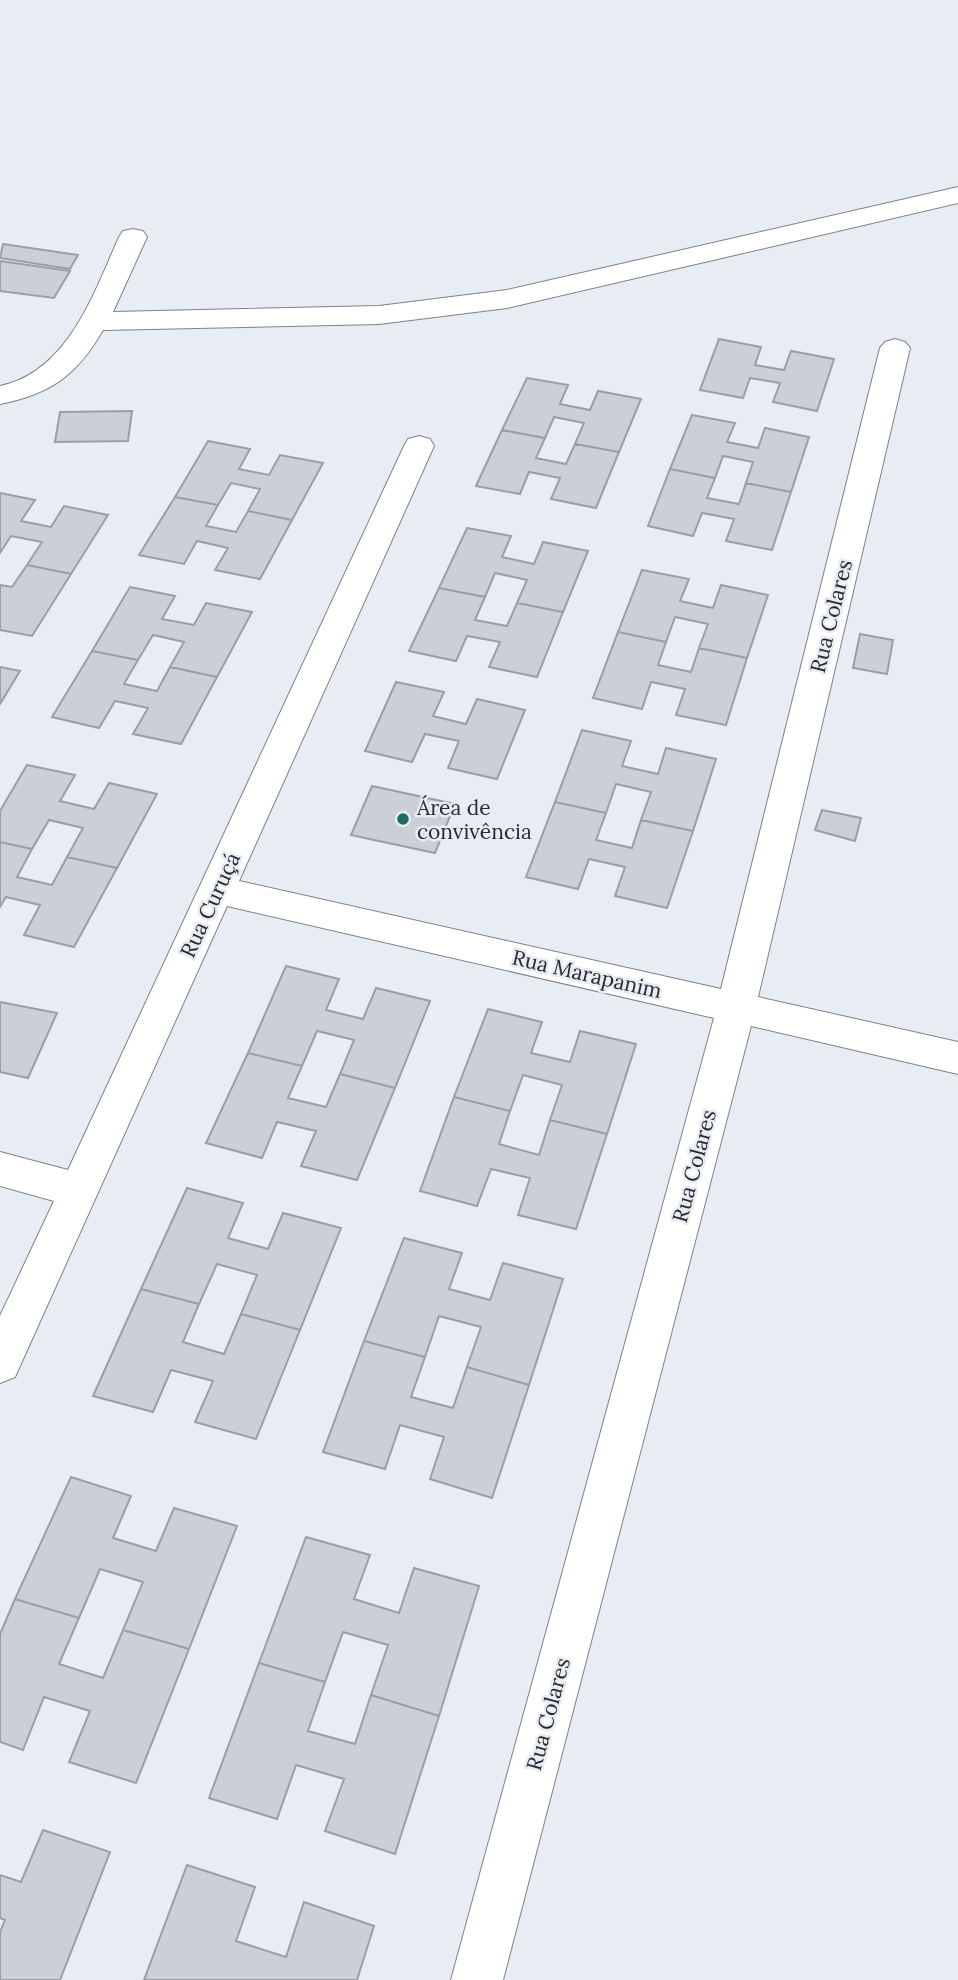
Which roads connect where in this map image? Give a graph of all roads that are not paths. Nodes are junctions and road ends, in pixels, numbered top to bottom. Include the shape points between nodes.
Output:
1 (958, 195) edge
2 (133, 237) dead end
3 (94, 321) junction
4 (895, 348) dead end
5 (0, 395) edge
6 (419, 446) dead end
7 (217, 890) junction
8 (736, 1008) junction
9 (958, 1058) edge
10 (0, 1169) edge
11 (79, 1190) junction
12 (0, 1363) edge
13 (477, 1980) edge

1 - 3 street via 507,299 379,315
2 - 3 street
3 - 5 street via 51,376
4 - 8 street, Rua Colares
6 - 7 street, Rua Curuçá
7 - 8 street, Rua Marapanim
7 - 11 street, Rua Curuçá
8 - 9 street, Rua Marapanim
8 - 13 street, Rua Colares
10 - 11 street
11 - 12 street, Rua Curuçá

